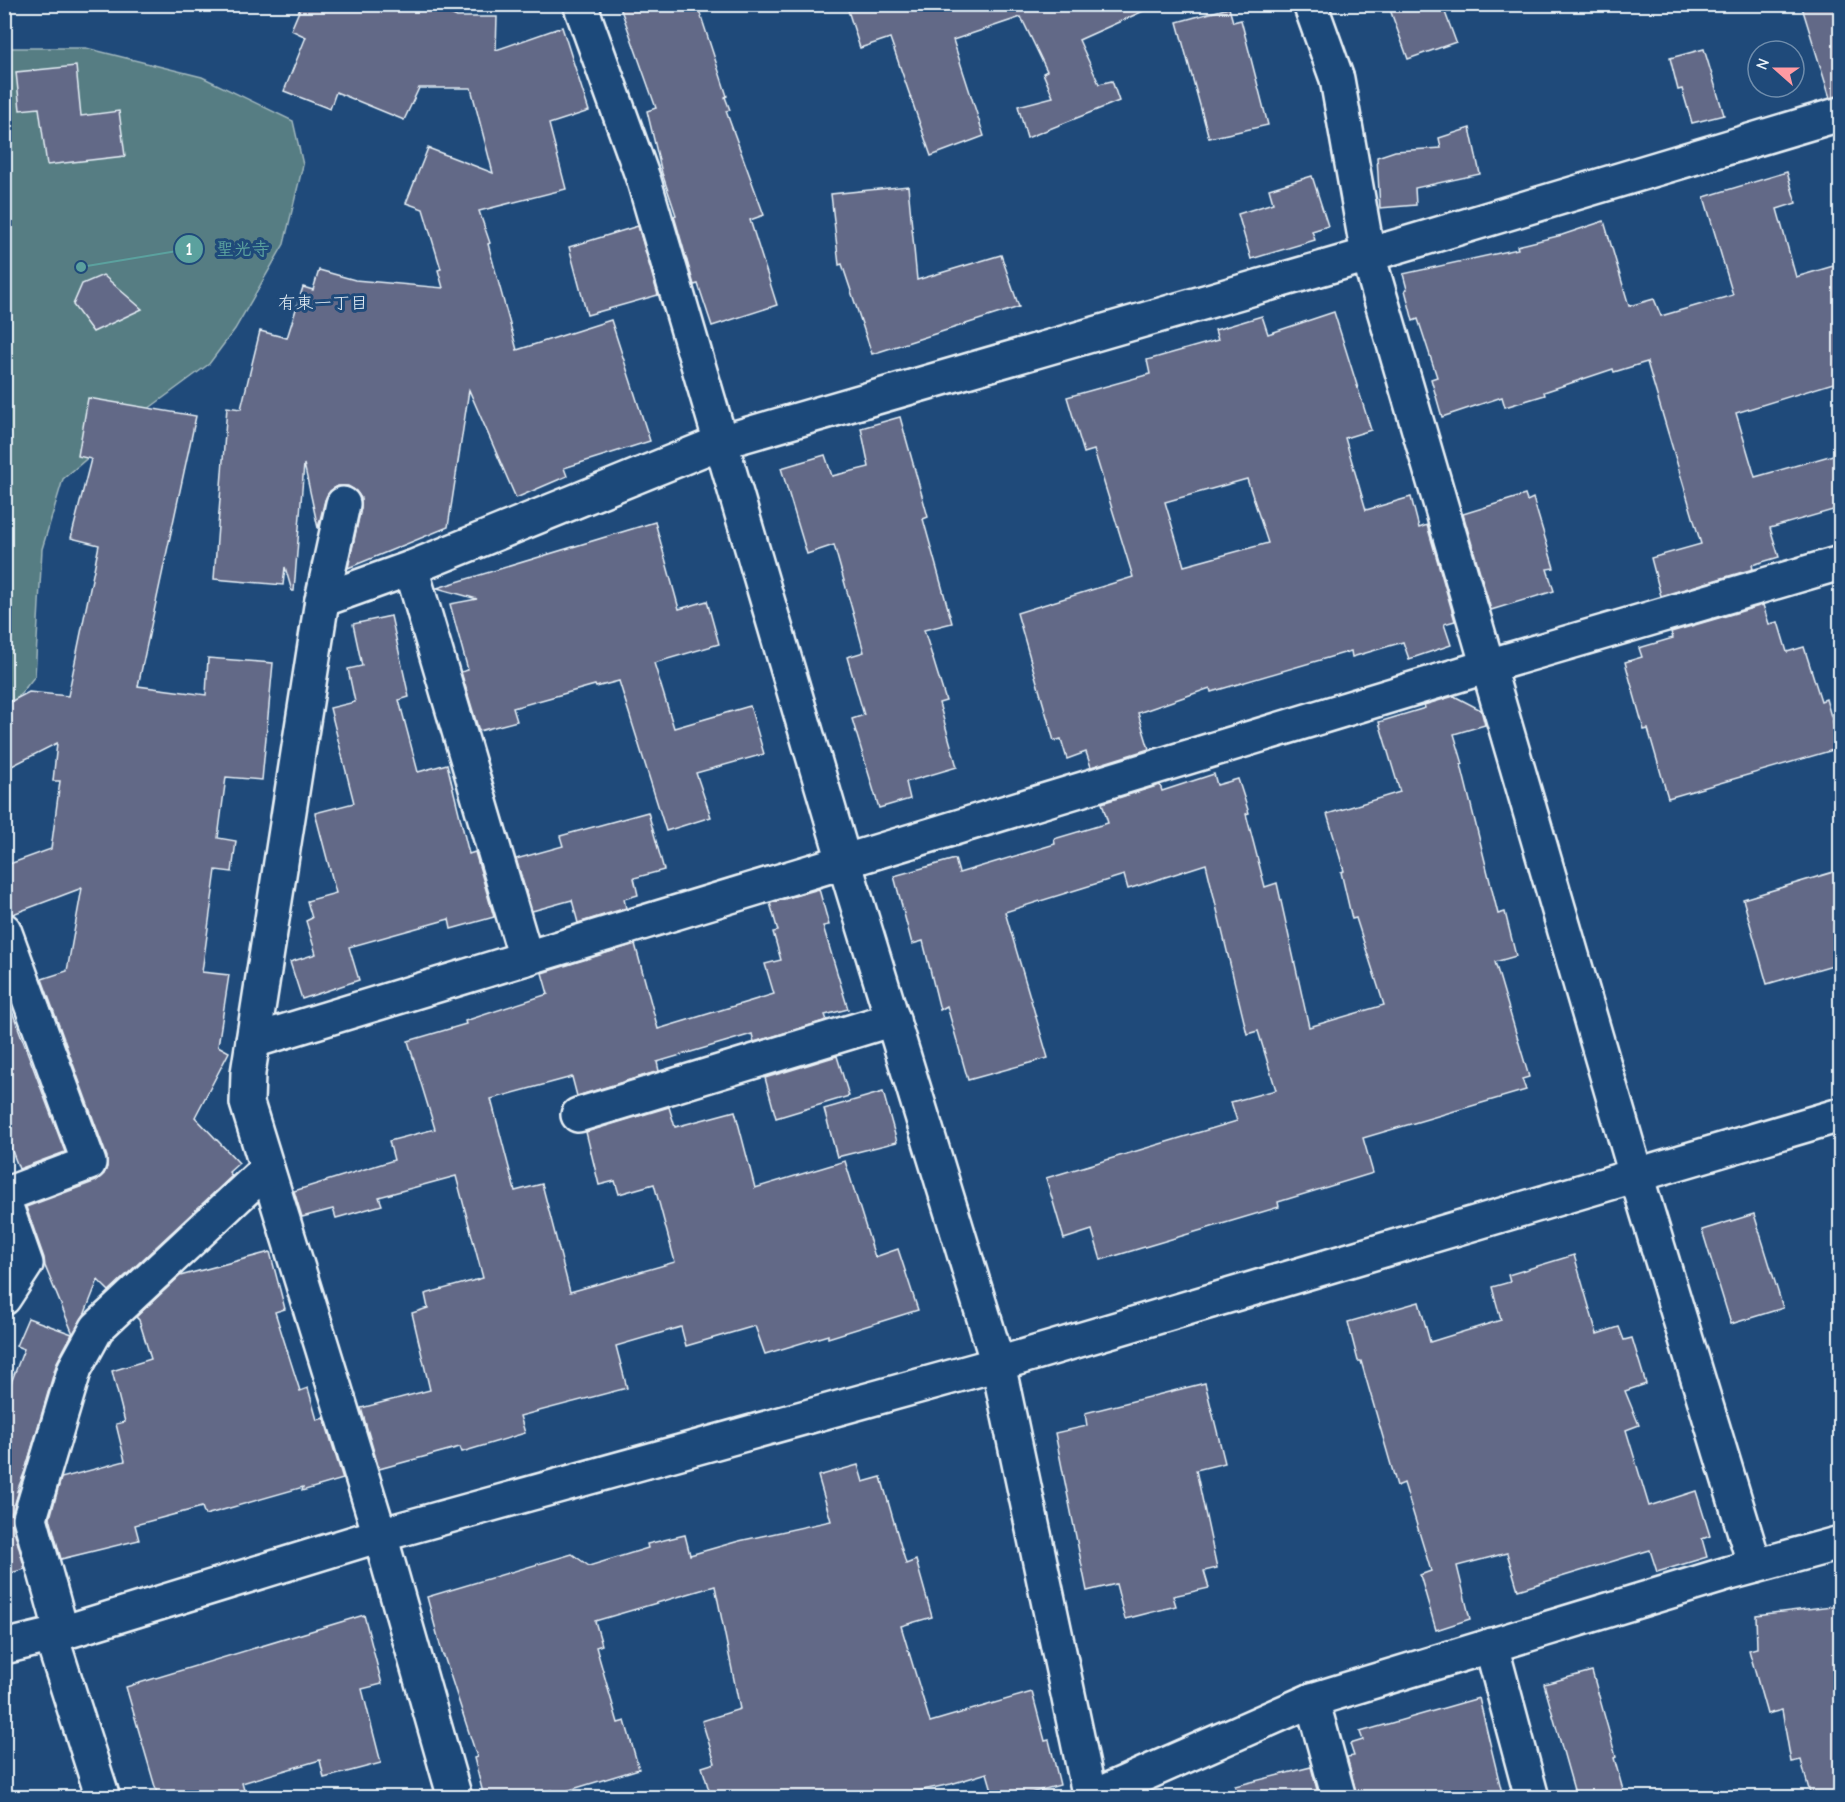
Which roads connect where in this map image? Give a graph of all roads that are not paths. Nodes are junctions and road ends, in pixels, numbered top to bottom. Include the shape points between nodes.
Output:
1 (580, 4) edge
2 (1310, 4) edge
3 (1840, 114) edge
4 (1368, 255) junction
5 (721, 442) junction
6 (343, 504) dead end
7 (1840, 563) edge
8 (411, 568) junction
9 (322, 600) junction
10 (1488, 666) junction
11 (844, 861) junction
12 (4, 930) edge
13 (526, 958) junction
14 (892, 1019) junction
15 (253, 1041) junction
16 (578, 1114) dead end
17 (1840, 1115) edge
18 (267, 1169) junction
19 (1636, 1175) junction
20 (4, 1195) edge
21 (4, 1200) edge
22 (4, 1298) edge
23 (998, 1364) junction
24 (380, 1535) junction
25 (1840, 1543) edge
26 (1755, 1566) junction
27 (56, 1634) junction
28 (1491, 1645) junction
29 (4, 1647) edge
30 (1312, 1700) junction
31 (103, 1797) edge
32 (455, 1797) edge
33 (1090, 1797) edge
34 (1339, 1797) edge
35 (1532, 1797) edge

1 - 5 street via 644,181
2 - 4 street via 1337,79
3 - 4 street
4 - 5 street
4 - 10 street
5 - 8 street
5 - 11 street
6 - 9 street
7 - 10 street
8 - 9 street
8 - 13 street
9 - 15 street
10 - 11 street
10 - 19 street
11 - 13 street
11 - 14 street
12 - 20 street via 88,1163
13 - 15 street
14 - 16 street
14 - 23 street
15 - 18 street via 247,1103
17 - 19 street
18 - 24 street
18 - 27 street via 97,1328 75,1368 30,1518
19 - 23 street
19 - 26 street
21 - 22 street via 26,1264
23 - 24 street
23 - 33 street
24 - 27 street
24 - 32 street
25 - 26 street
26 - 28 street
27 - 29 street
27 - 31 street
28 - 30 street
28 - 35 street
30 - 33 street
30 - 34 street

